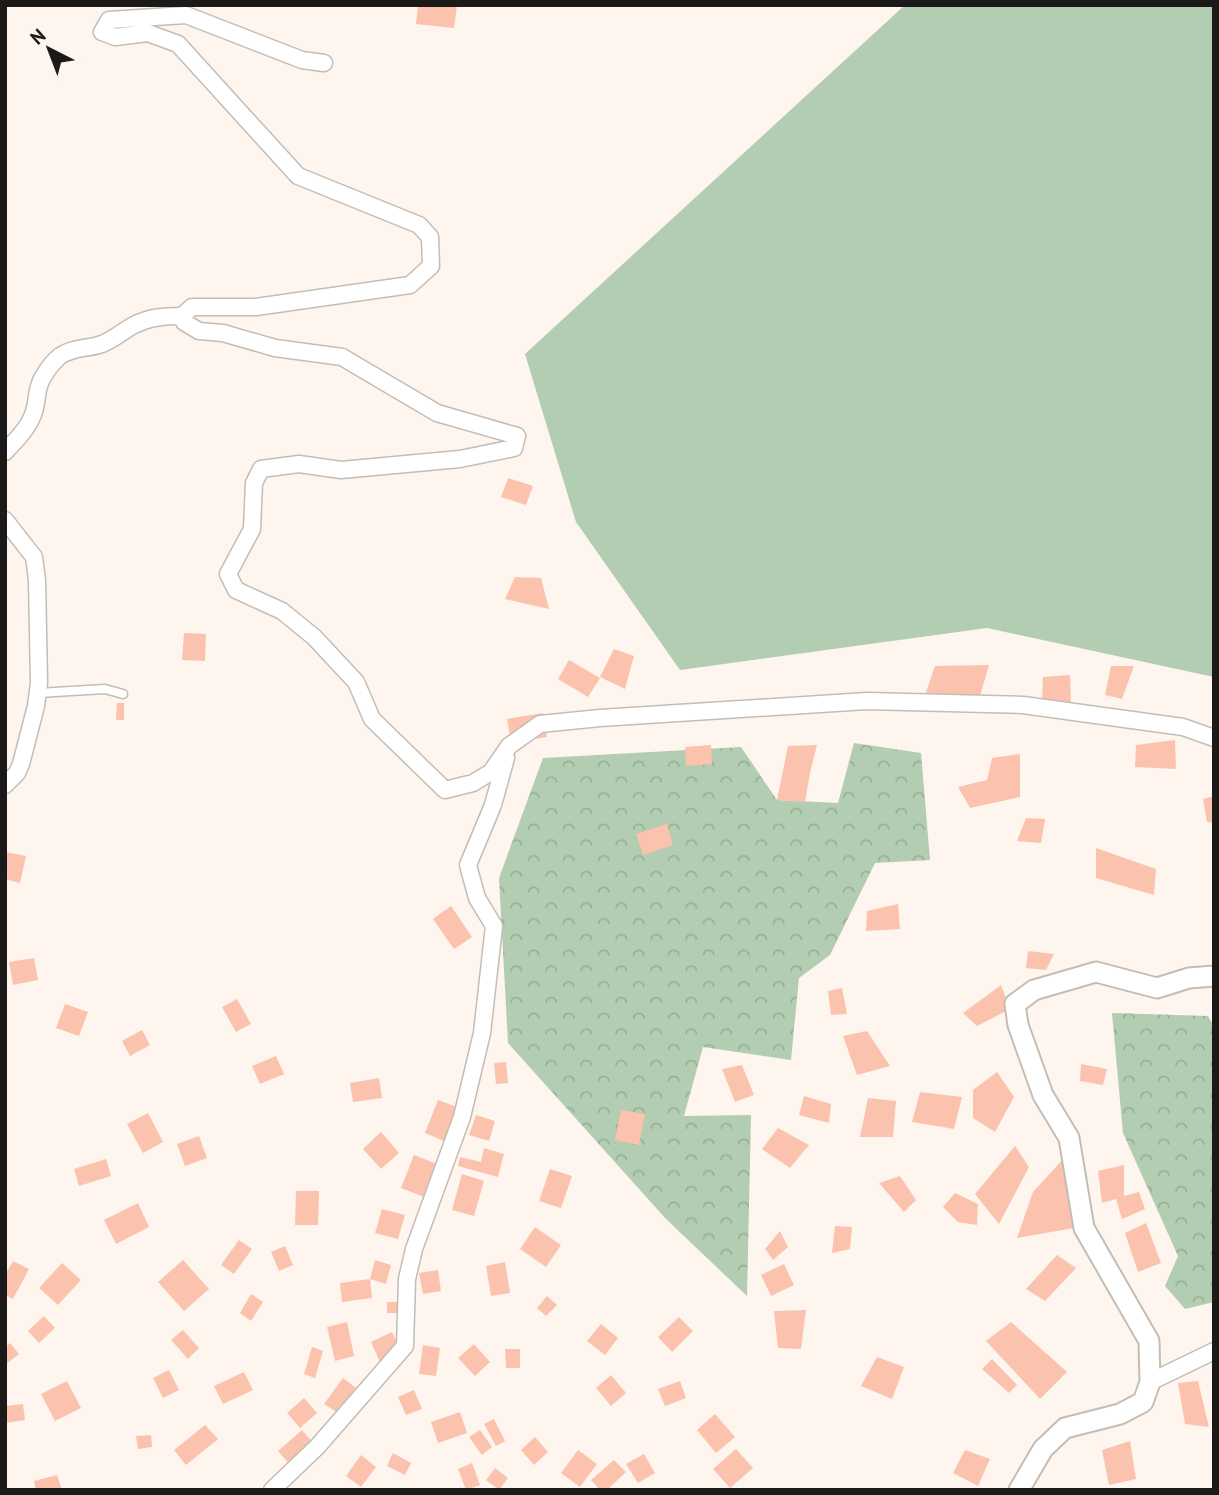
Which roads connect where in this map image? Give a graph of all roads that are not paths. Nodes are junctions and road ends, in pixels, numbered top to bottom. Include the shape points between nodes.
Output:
1 (324, 63) dead end
2 (182, 316) junction
3 (5, 452) edge
4 (5, 520) edge
5 (38, 693) junction
6 (122, 694) dead end
7 (1214, 738) edge
8 (509, 746) junction
9 (5, 785) edge
10 (1214, 976) edge
11 (1214, 1351) edge
12 (1150, 1382) junction
13 (272, 1490) edge
14 (1019, 1490) edge

1 - 2 street via 302,61 186,15 109,20 102,32 115,37 148,33 178,44 298,176 419,225 430,237 431,266 410,285 256,307 192,307
2 - 3 street via 160,316 103,343 60,356 41,379 31,419
2 - 8 street via 199,331 342,357 437,413 517,436 514,448 460,460 341,470 299,464 261,469 254,483 252,529 228,574 236,590 282,611 314,637 356,682 372,719 445,790 473,783 491,772
4 - 5 street via 34,557
5 - 6 lane via 96,689
5 - 9 street via 21,764
7 - 8 street via 1183,727 1023,705 867,701 540,724
8 - 13 street via 493,805 468,865 477,898 495,926 482,1033 462,1117 414,1249 407,1279 405,1346 317,1447
10 - 12 street via 1157,988 1096,972 1034,990 1016,1004 1018,1025 1044,1095 1069,1138 1084,1228 1149,1341
11 - 12 street
12 - 14 street via 1143,1402 1120,1414 1065,1428 1043,1450

